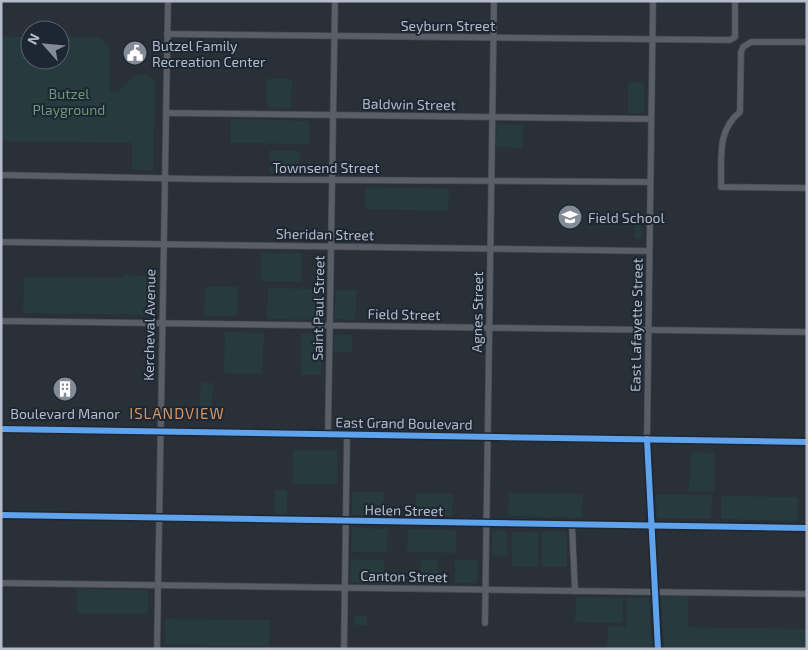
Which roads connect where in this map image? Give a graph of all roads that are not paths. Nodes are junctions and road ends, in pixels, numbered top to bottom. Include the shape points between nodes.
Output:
1 (168, 1) edge
2 (335, 1) edge
3 (494, 1) edge
4 (653, 1) edge
5 (735, 1) edge
6 (167, 34) junction
7 (334, 37) junction
8 (494, 38) junction
9 (652, 40) junction
10 (807, 42) edge
11 (166, 112) junction
12 (333, 115) junction
13 (493, 117) junction
14 (651, 119) junction
15 (1, 174) edge
16 (165, 178) junction
17 (332, 180) junction
18 (492, 181) junction
19 (650, 182) junction
20 (807, 188) edge
21 (1, 242) edge
22 (164, 243) junction
23 (331, 247) junction
24 (490, 249) junction
25 (649, 251) junction
26 (1, 321) edge
27 (162, 323) junction
28 (330, 326) junction
29 (489, 328) junction
30 (648, 330) junction
31 (807, 332) edge
32 (1, 429) edge
33 (160, 431) junction
34 (328, 434) junction
35 (347, 435) junction
36 (487, 436) junction
37 (647, 439) junction
38 (807, 442) edge
39 (1, 515) edge
40 (160, 518) junction
41 (346, 521) junction
42 (486, 524) junction
43 (572, 525) junction
44 (652, 526) junction
45 (807, 528) edge
46 (1, 582) edge
47 (158, 584) junction
48 (345, 588) junction
49 (485, 590) junction
50 (574, 591) junction
51 (655, 592) junction
52 (807, 594) edge
53 (485, 623) dead end
54 (157, 649) edge
55 (344, 649) edge
56 (658, 649) edge

1 - 6 street, Kercheval Avenue
2 - 7 street, Saint Paul Street
3 - 8 street, Agnes Street
4 - 9 street, East Lafayette Street
5 - 9 street, Seyburn Street via 735,37 730,40
6 - 7 street, Seyburn Street
6 - 11 street, Kercheval Avenue
7 - 8 street, Seyburn Street
7 - 12 street, Saint Paul Street
8 - 9 street, Seyburn Street
8 - 13 street, Agnes Street
9 - 14 street, East Lafayette Street
10 - 20 street via 744,44 741,52 740,112 729,123 722,140 721,187
11 - 12 street, Baldwin Street
11 - 16 street, Kercheval Avenue
12 - 13 street, Baldwin Street
12 - 17 street, Saint Paul Street
13 - 14 street, Baldwin Street
13 - 18 street, Agnes Street
14 - 19 street, East Lafayette Street
15 - 16 street, Townsend Street
16 - 17 street, Townsend Street
16 - 22 street, Kercheval Avenue
17 - 18 street, Townsend Street
17 - 23 street, Saint Paul Street
18 - 19 street, Townsend Street
18 - 24 street, Agnes Street
19 - 25 street, East Lafayette Street
21 - 22 street, Sheridan Street
22 - 23 street, Sheridan Street
22 - 27 street, Kercheval Avenue
23 - 24 street, Sheridan Street
23 - 28 street, Saint Paul Street
24 - 25 street, Sheridan Street
24 - 29 street, Agnes Street
25 - 30 street, East Lafayette Street
26 - 27 street, Field Street
27 - 28 street, Field Street
27 - 33 street, Kercheval Avenue
28 - 29 street, Field Street
28 - 34 street, Saint Paul Street
29 - 30 street, Field Street
29 - 36 street, Agnes Street
30 - 31 street, Field Street
30 - 37 street, East Lafayette Street
32 - 33 main road, East Grand Boulevard
33 - 34 main road, East Grand Boulevard
33 - 40 street, Kercheval Avenue
34 - 35 main road, East Grand Boulevard
35 - 36 main road, East Grand Boulevard
35 - 41 street
36 - 37 main road, East Grand Boulevard
36 - 42 street, Agnes Street
37 - 38 main road, East Grand Boulevard
37 - 44 street, East Lafayette Street
39 - 40 street, Helen Street
40 - 41 street, Helen Street
40 - 47 street, Kercheval Avenue
41 - 42 street, Helen Street
41 - 48 street
42 - 43 street, Helen Street
42 - 49 street, Agnes Street
43 - 44 street, Helen Street
43 - 50 street
44 - 45 street, Helen Street
44 - 51 street, East Lafayette Street
46 - 47 street, Canton Street
47 - 48 street, Canton Street
47 - 54 street, Kercheval Avenue
48 - 49 street, Canton Street
48 - 55 street
49 - 50 street, Canton Street
49 - 53 street, Agnes Street
50 - 51 street, Canton Street
51 - 52 street, Canton Street
51 - 56 street, East Lafayette Street

